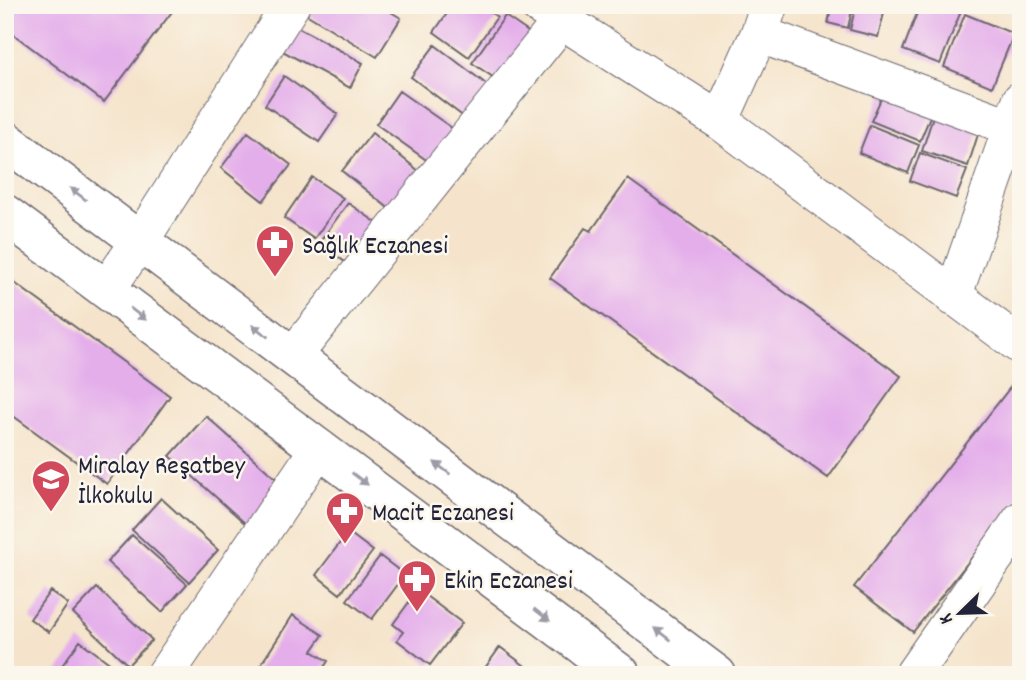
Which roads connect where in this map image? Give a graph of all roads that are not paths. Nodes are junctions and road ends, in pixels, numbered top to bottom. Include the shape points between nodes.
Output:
1 (291, 5) edge
2 (550, 13) edge
3 (764, 20) edge
4 (1016, 114) edge
5 (720, 121) junction
6 (5, 140) edge
7 (5, 214) edge
8 (140, 241) junction
9 (106, 290) junction
10 (953, 297) junction
11 (1021, 346) edge
12 (293, 356) junction
13 (319, 448) junction
14 (1021, 520) edge
15 (165, 675) edge
16 (622, 675) edge
17 (718, 675) edge
18 (913, 675) edge

1 - 8 street
2 - 5 street
2 - 12 street
3 - 4 street
3 - 5 street
4 - 10 street
5 - 10 street
8 -> 6 street
7 - 9 street
8 - 9 street
12 -> 8 street
9 -> 13 street
10 - 11 street
17 -> 12 street
13 - 15 street
13 -> 16 street
14 - 18 street

